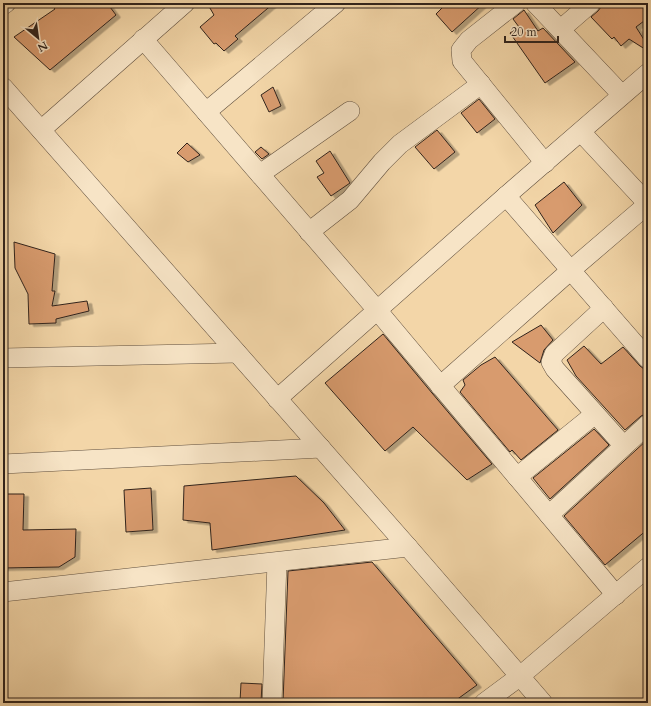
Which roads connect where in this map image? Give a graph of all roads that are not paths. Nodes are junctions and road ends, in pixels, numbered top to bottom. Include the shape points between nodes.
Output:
1 (6, 3) edge
2 (185, 3) edge
3 (336, 3) edge
4 (516, 3) edge
5 (535, 3) edge
6 (591, 3) edge
7 (3, 5) edge
8 (560, 29) junction
9 (143, 39) junction
10 (648, 74) edge
11 (481, 84) junction
12 (4, 89) edge
13 (622, 95) junction
14 (350, 111) dead end
15 (206, 112) junction
16 (41, 130) junction
17 (581, 132) junction
18 (545, 163) junction
19 (260, 174) junction
20 (506, 196) junction
21 (648, 204) edge
22 (309, 232) junction
23 (571, 270) junction
24 (604, 308) junction
25 (377, 310) junction
26 (237, 353) junction
27 (3, 358) edge
28 (648, 359) edge
29 (440, 386) junction
30 (277, 399) junction
31 (595, 414) junction
32 (648, 424) edge
33 (624, 446) junction
34 (321, 448) junction
35 (3, 464) edge
36 (517, 477) junction
37 (549, 515) junction
38 (408, 547) junction
39 (277, 562) junction
40 (648, 567) edge
41 (3, 592) edge
42 (616, 594) junction
43 (519, 677) junction
44 (272, 703) edge
45 (484, 703) edge
46 (543, 703) edge

1 - 7 street
2 - 9 street
3 - 15 street
4 - 11 street via 469,40 461,50 462,61
5 - 8 street
6 - 8 street
8 - 13 street
9 - 15 street
9 - 16 street
10 - 13 street
11 - 18 street
11 - 22 street via 400,144 350,200
12 - 16 street
13 - 17 street
14 - 19 street
15 - 19 street
16 - 26 street
17 - 18 street
17 - 21 street
18 - 20 street
19 - 22 street
20 - 23 street
20 - 25 street
21 - 23 street
22 - 25 street
23 - 24 street
23 - 29 street
24 - 28 street
24 - 31 street via 554,354 551,362
25 - 29 street
25 - 30 street
26 - 27 street
26 - 30 street
29 - 36 street
30 - 34 street
31 - 33 street
31 - 36 street
32 - 33 street
33 - 37 street
34 - 35 street
34 - 38 street
36 - 37 street
37 - 42 street
38 - 39 street
38 - 43 street
39 - 41 street
39 - 44 street
40 - 42 street
42 - 43 street
43 - 45 street
43 - 46 street

